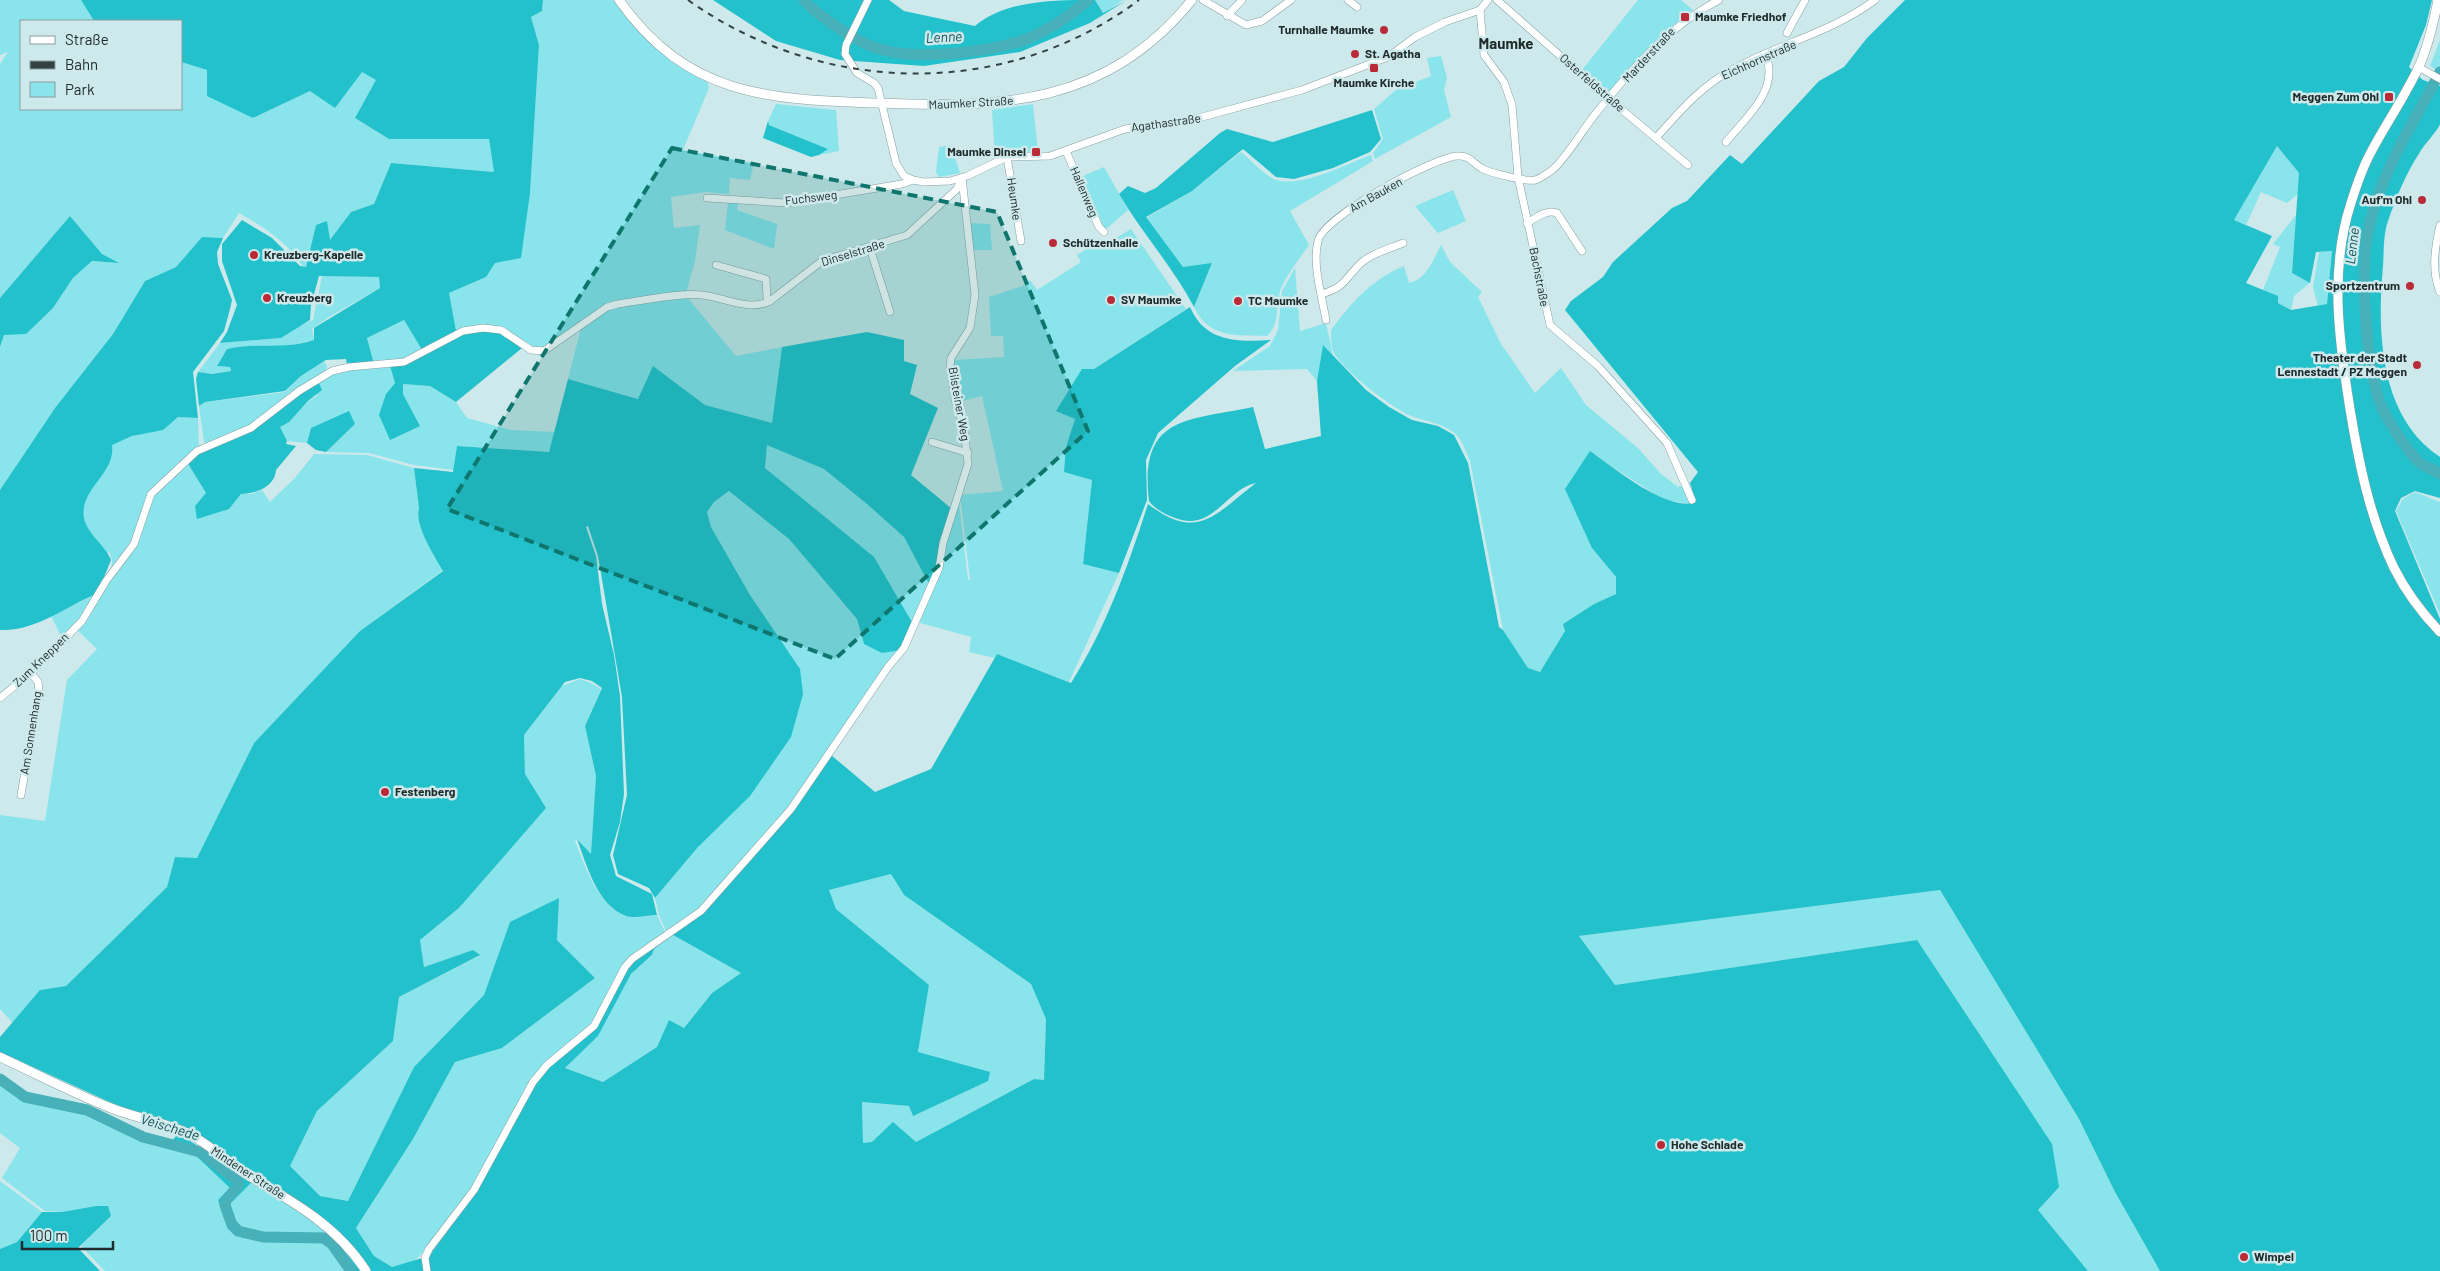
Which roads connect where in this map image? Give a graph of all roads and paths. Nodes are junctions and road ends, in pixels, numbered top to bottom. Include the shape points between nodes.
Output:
1 (619, 0) edge
2 (868, 0) edge
3 (1192, 0) edge
4 (1203, 0) edge
5 (1242, 0) edge
6 (1290, 0) edge
7 (1348, 0) edge
8 (1488, 0) edge
9 (1497, 0) edge
10 (1719, 0) edge
11 (1805, 0) edge
12 (1875, 0) edge
13 (2438, 0) edge
14 (1357, 7) dead end
15 (1480, 10) junction
16 (1227, 16) junction
17 (1787, 33) dead end
18 (1766, 55) junction
19 (2418, 67) junction
20 (2440, 79) edge
21 (1609, 99) junction
22 (883, 104) junction
23 (1656, 138) junction
24 (1726, 142) dead end
25 (1066, 151) junction
26 (1008, 157) junction
27 (1688, 165) dead end
28 (1518, 177) junction
29 (962, 178) junction
30 (913, 180) junction
31 (708, 198) dead end
32 (1527, 224) junction
33 (2440, 225) edge
34 (1104, 232) dead end
35 (1021, 242) dead end
36 (1403, 243) dead end
37 (870, 248) junction
38 (1582, 251) dead end
39 (716, 265) dead end
40 (2437, 265) edge
41 (2440, 292) edge
42 (1322, 294) junction
43 (770, 301) junction
44 (890, 312) dead end
45 (1326, 320) dead end
46 (932, 442) dead end
47 (968, 453) junction
48 (1692, 500) dead end
49 (2440, 632) edge
50 (31, 673) junction
51 (0, 698) edge
52 (21, 795) dead end
53 (0, 1057) edge
54 (366, 1271) edge
55 (427, 1271) edge

1 - 22 main road, Maumker Straße via 650,37 684,64 730,86 778,98
2 - 22 street via 846,45 845,54 857,73 878,88
3 - 22 main road, Maumker Straße via 1140,51 1108,71 1070,88 1035,98 988,104
4 - 16 street
5 - 16 street
6 - 16 street via 1254,24 1246,25
7 - 14 street
8 - 15 street
9 - 21 street, Osterfeldstraße
10 - 21 street, Marderstraße via 1689,16 1661,40
11 - 17 street
12 - 18 street, Eichhornstraße via 1815,35
13 - 19 main road via 2433,26
15 - 25 street, Agathastraße via 1445,22 1388,57 1302,90 1200,118 1125,129
15 - 28 street, Bachstraße via 1482,50 1504,82 1512,105
18 - 23 street, Eichhornstraße via 1735,68 1701,89
18 - 24 street via 1770,66 1768,86
19 - 20 street
19 - 49 main road via 2369,156 2346,224 2339,271 2340,337 2353,427 2375,521 2402,582
21 - 23 street, Osterfeldstraße
21 - 28 street, Marderstraße via 1554,169 1533,180
22 - 30 street via 896,163 904,176
23 - 27 street, Osterfeldstraße
25 - 26 street, Agathastraße via 1050,156
25 - 34 street, Hallenweg
26 - 29 street, Agathastraße
26 - 35 street, Heumke
28 - 32 street, Bachstraße
28 - 42 street, Am Bauken via 1484,170 1468,157 1457,156 1435,163 1359,202 1318,239 1316,256
29 - 30 street, Agathastraße
29 - 37 street, Dinselstraße via 957,189 911,232
29 - 47 street, Bilsteiner Weg via 974,295 970,328 950,366
30 - 31 street, Fuchsweg via 786,203
32 - 38 street via 1541,214 1557,212
32 - 48 street, Bachstraße via 1550,326 1598,366 1667,443
33 - 40 street via 2435,248
36 - 42 street via 1374,254 1361,263 1338,289
37 - 43 street, Dinselstraße via 813,266
37 - 44 street
39 - 43 street via 766,279
40 - 41 street
42 - 45 street, Am Bauken
43 - 50 street, Zum Kneppen via 754,305 695,294 613,305 544,351 531,350 501,330 472,329 458,332 404,362 349,367 320,377 251,428 192,454 155,490 146,504 134,544 82,621
46 - 47 street
47 - 55 street, Bilsteiner Weg via 966,477 943,543 940,568 904,648 799,800 701,911 632,959 594,1026 540,1074 474,1190 429,1249 425,1258
50 - 51 street, Zum Kneppen
50 - 52 street, Am Sonnenhang via 38,682 39,690
53 - 54 main road, Mindener Straße via 112,1108 199,1140 326,1225

